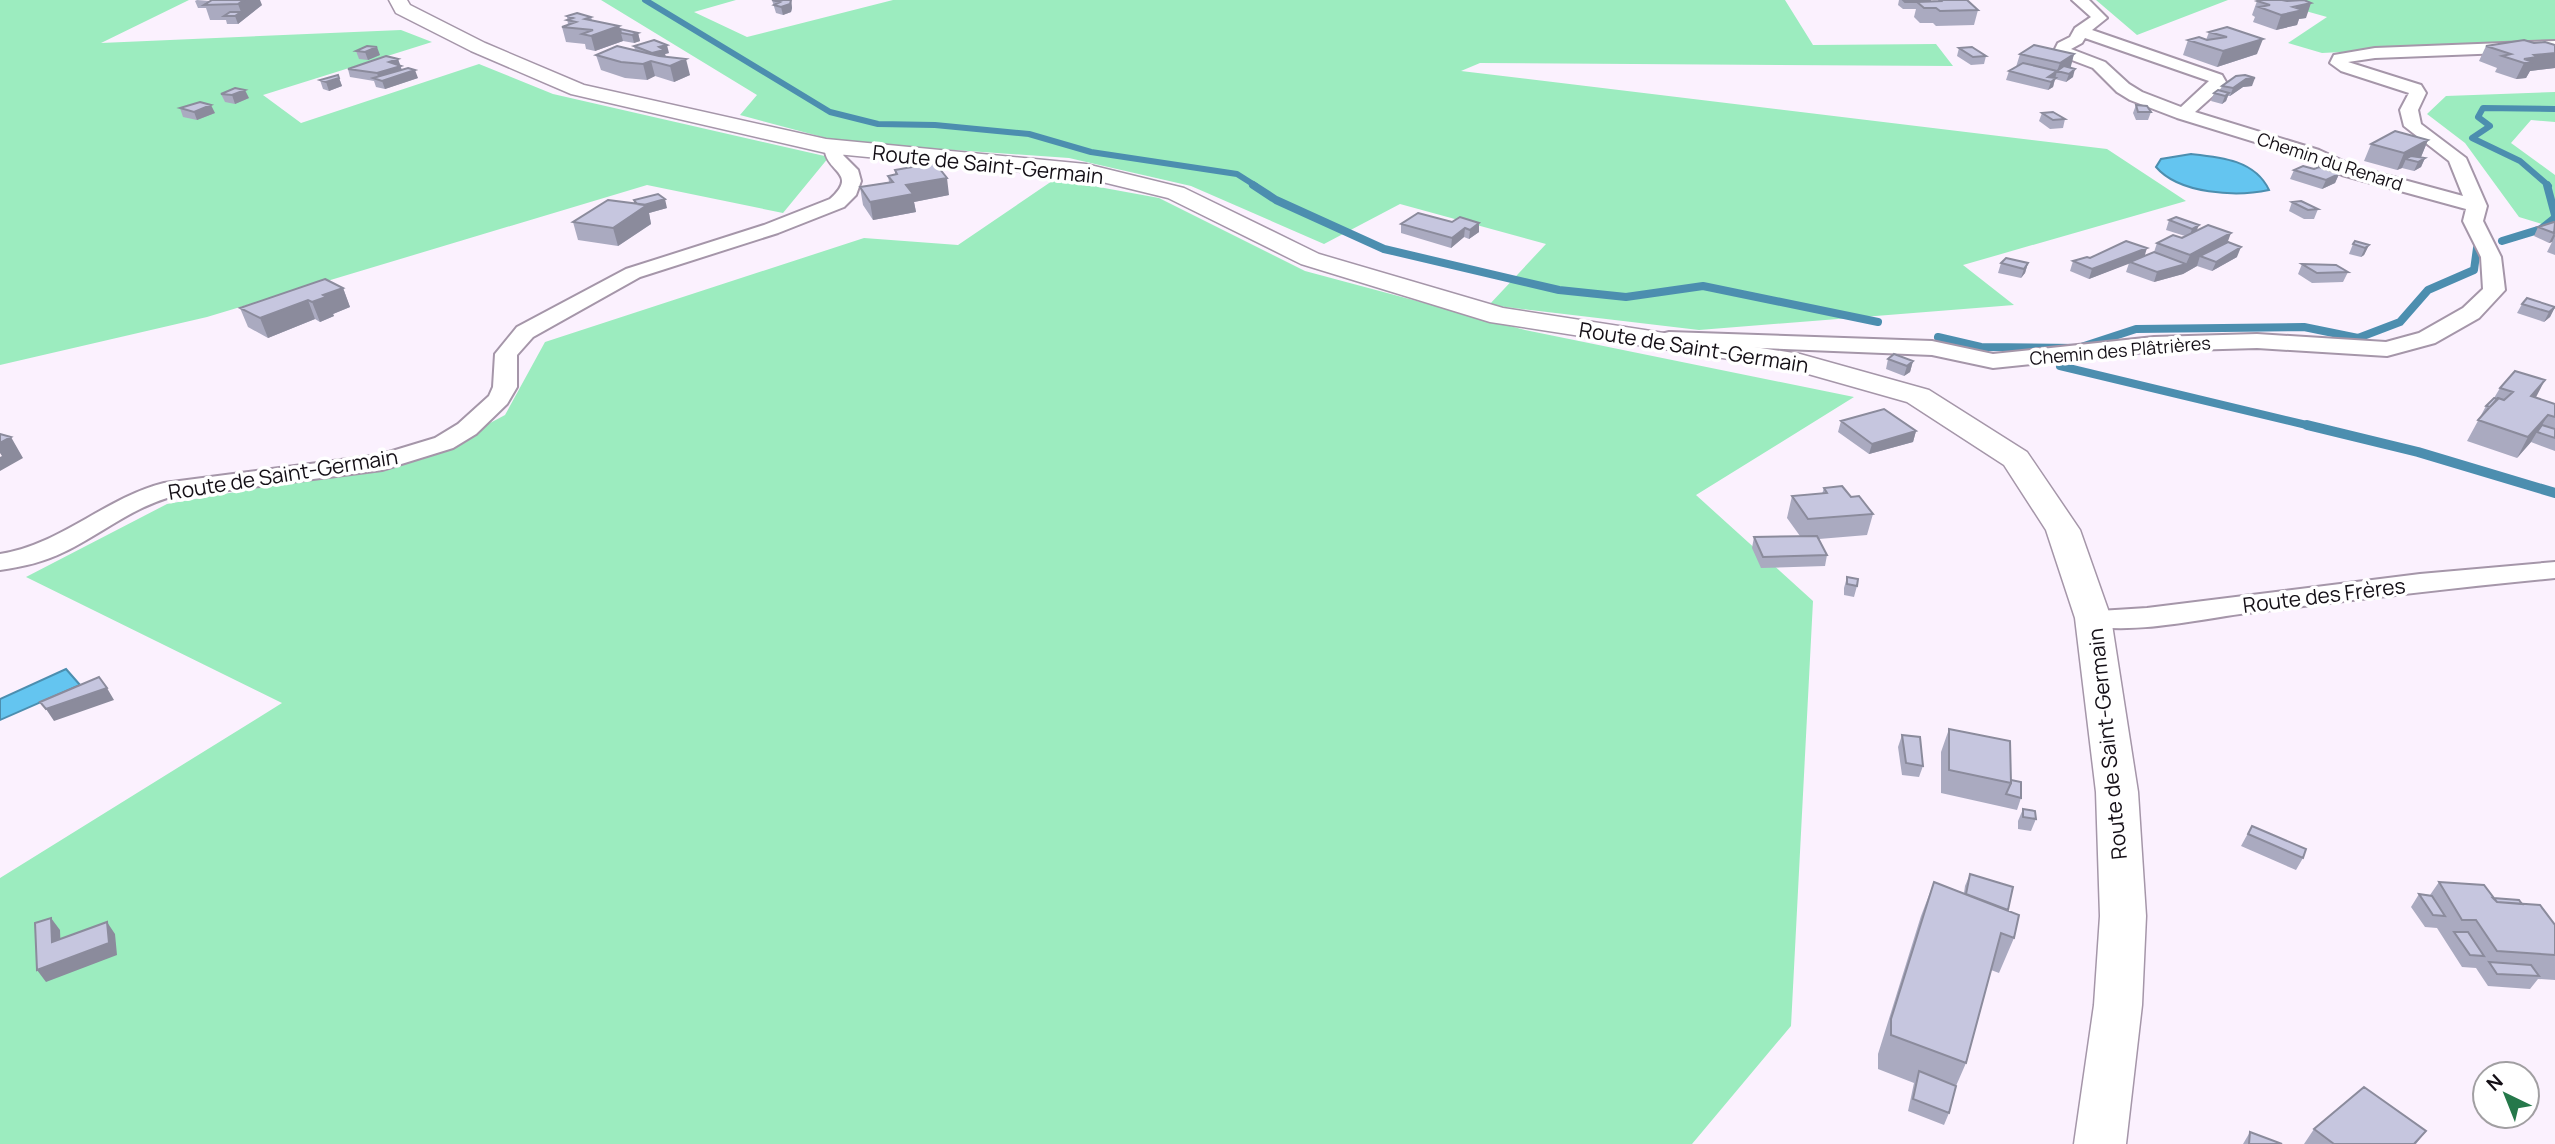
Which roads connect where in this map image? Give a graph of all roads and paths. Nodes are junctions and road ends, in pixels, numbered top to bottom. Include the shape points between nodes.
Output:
1 (398, 0) edge
2 (2078, 0) edge
3 (2080, 31) junction
4 (2555, 46) edge
5 (2183, 114) junction
6 (839, 148) junction
7 (2477, 206) junction
8 (1652, 339) junction
9 (0, 562) edge
10 (2555, 570) edge
11 (2093, 618) junction
12 (2100, 1144) edge

1 - 6 street, Route de Saint-Germain via 403,9 478,47 578,90
2 - 3 street, Chemin du Renard via 2099,19
3 - 5 street, Chemin du Renard via 2077,40 2062,51 2099,65 2136,96
3 - 5 street via 2216,78 2218,82
4 - 7 street, Chemin des Plâtrières via 2340,58 2338,63 2347,68 2415,89 2418,93 2409,110 2413,126 2457,158
5 - 7 street, Chemin du Renard via 2313,153 2349,171
6 - 8 street, Route de Saint-Germain via 1086,171 1176,194 1310,259 1474,309
6 - 9 street, Route de Saint-Germain via 834,156 852,181 836,203 772,229 633,273 525,332 506,354 505,387 499,399 444,443 382,461 164,491 135,501 50,549
7 - 8 street, Chemin des Plâtrières via 2473,221 2491,257 2494,290 2471,313 2427,338 2387,349 2257,341 1993,360 1932,348
8 - 11 street, Route de Saint-Germain via 1790,360 1918,396 2016,460 2063,530
10 - 11 street, Route des Frères via 2147,617
11 - 12 street, Route de Saint-Germain via 2117,792 2123,916 2118,1005

